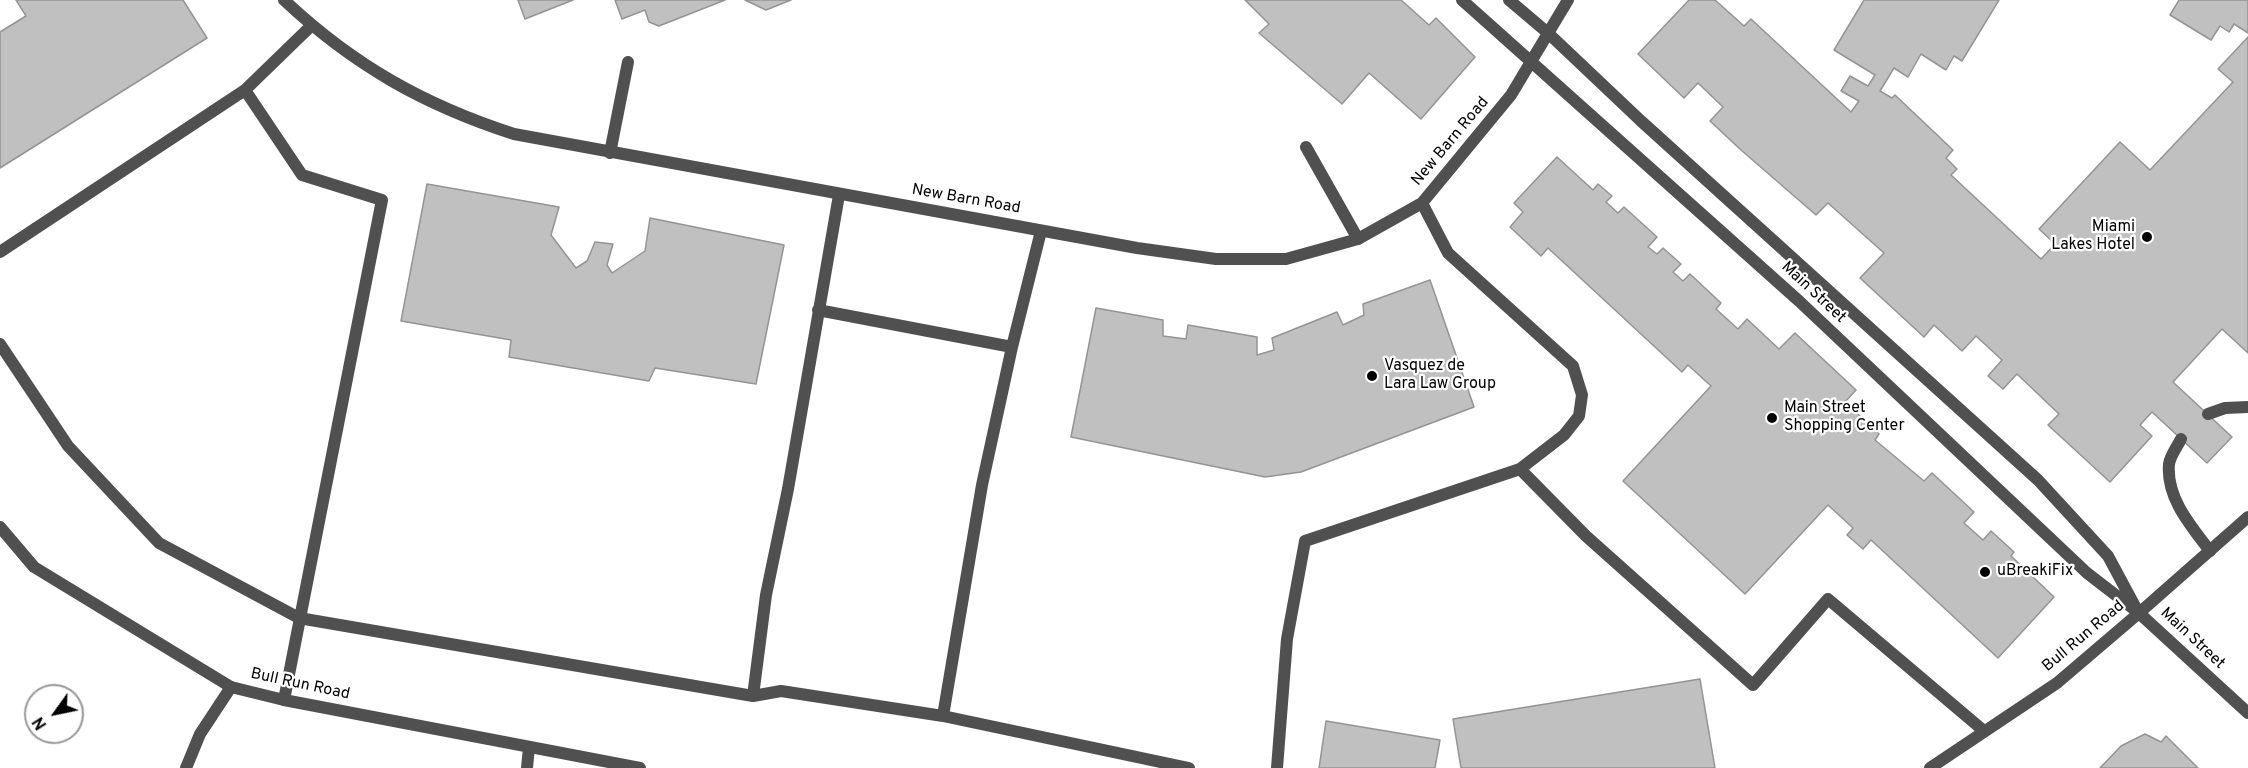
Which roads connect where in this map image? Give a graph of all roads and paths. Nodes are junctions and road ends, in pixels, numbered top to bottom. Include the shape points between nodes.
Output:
1 (284, 0) edge
2 (1462, 0) edge
3 (1509, 0) edge
4 (1568, 0) edge
5 (311, 26) junction
6 (1548, 33) junction
7 (628, 62) dead end
8 (1530, 62) junction
9 (245, 90) junction
10 (1306, 147) dead end
11 (610, 153) junction
12 (839, 195) junction
13 (1422, 203) junction
14 (1041, 231) junction
15 (1358, 239) junction
16 (0, 252) edge
17 (818, 310) junction
18 (0, 344) edge
19 (1012, 347) junction
20 (2248, 407) edge
21 (2208, 414) dead end
22 (2181, 439) dead end
23 (1520, 469) junction
24 (2248, 517) edge
25 (0, 527) edge
26 (2210, 551) junction
27 (2139, 613) junction
28 (299, 618) junction
29 (231, 687) junction
30 (753, 696) junction
31 (284, 700) junction
32 (2248, 713) edge
33 (943, 716) junction
34 (1984, 732) junction
35 (529, 747) junction
36 (186, 768) edge
37 (527, 768) edge
38 (640, 768) edge
39 (1189, 768) edge
40 (1277, 768) edge
41 (1930, 768) edge

1 - 5 street, New Barn Road
2 - 8 street, Main Street
3 - 6 street, Main Street
4 - 6 street, New Barn Road
5 - 9 street
5 - 11 street, New Barn Road via 391,82 452,112 514,134
6 - 8 street, New Barn Road
6 - 27 street, Main Street via 2038,480 2108,556
7 - 11 street
8 - 13 street, New Barn Road via 1511,95
8 - 27 street, Main Street via 1799,301 2087,573
9 - 16 street
9 - 28 street via 302,175 382,200
10 - 15 street
11 - 12 street, New Barn Road
12 - 14 street, New Barn Road
12 - 17 street
13 - 15 street, New Barn Road
13 - 23 street via 1448,253 1573,366 1582,395 1579,416 1564,435
14 - 15 street, New Barn Road via 1216,259 1286,259
14 - 19 street
17 - 19 street
17 - 30 street via 766,595
18 - 28 street via 68,446 159,543
19 - 33 street via 981,485
20 - 21 street
22 - 26 street via 2169,462 2170,485 2182,513
23 - 34 street via 1586,536 1753,685 1828,599
23 - 40 street via 1305,541 1287,639
24 - 26 street, Bull Run Road
25 - 29 street, Bull Run Road via 34,567
26 - 27 street, Bull Run Road
27 - 32 street, Main Street
27 - 34 street, Bull Run Road via 2056,683
28 - 30 street
28 - 31 street
29 - 31 street, Bull Run Road
29 - 36 street via 201,734
30 - 33 street via 781,691
31 - 35 street, Bull Run Road
33 - 39 street
34 - 41 street, Bull Run Road
35 - 37 street
35 - 38 street, Bull Run Road

